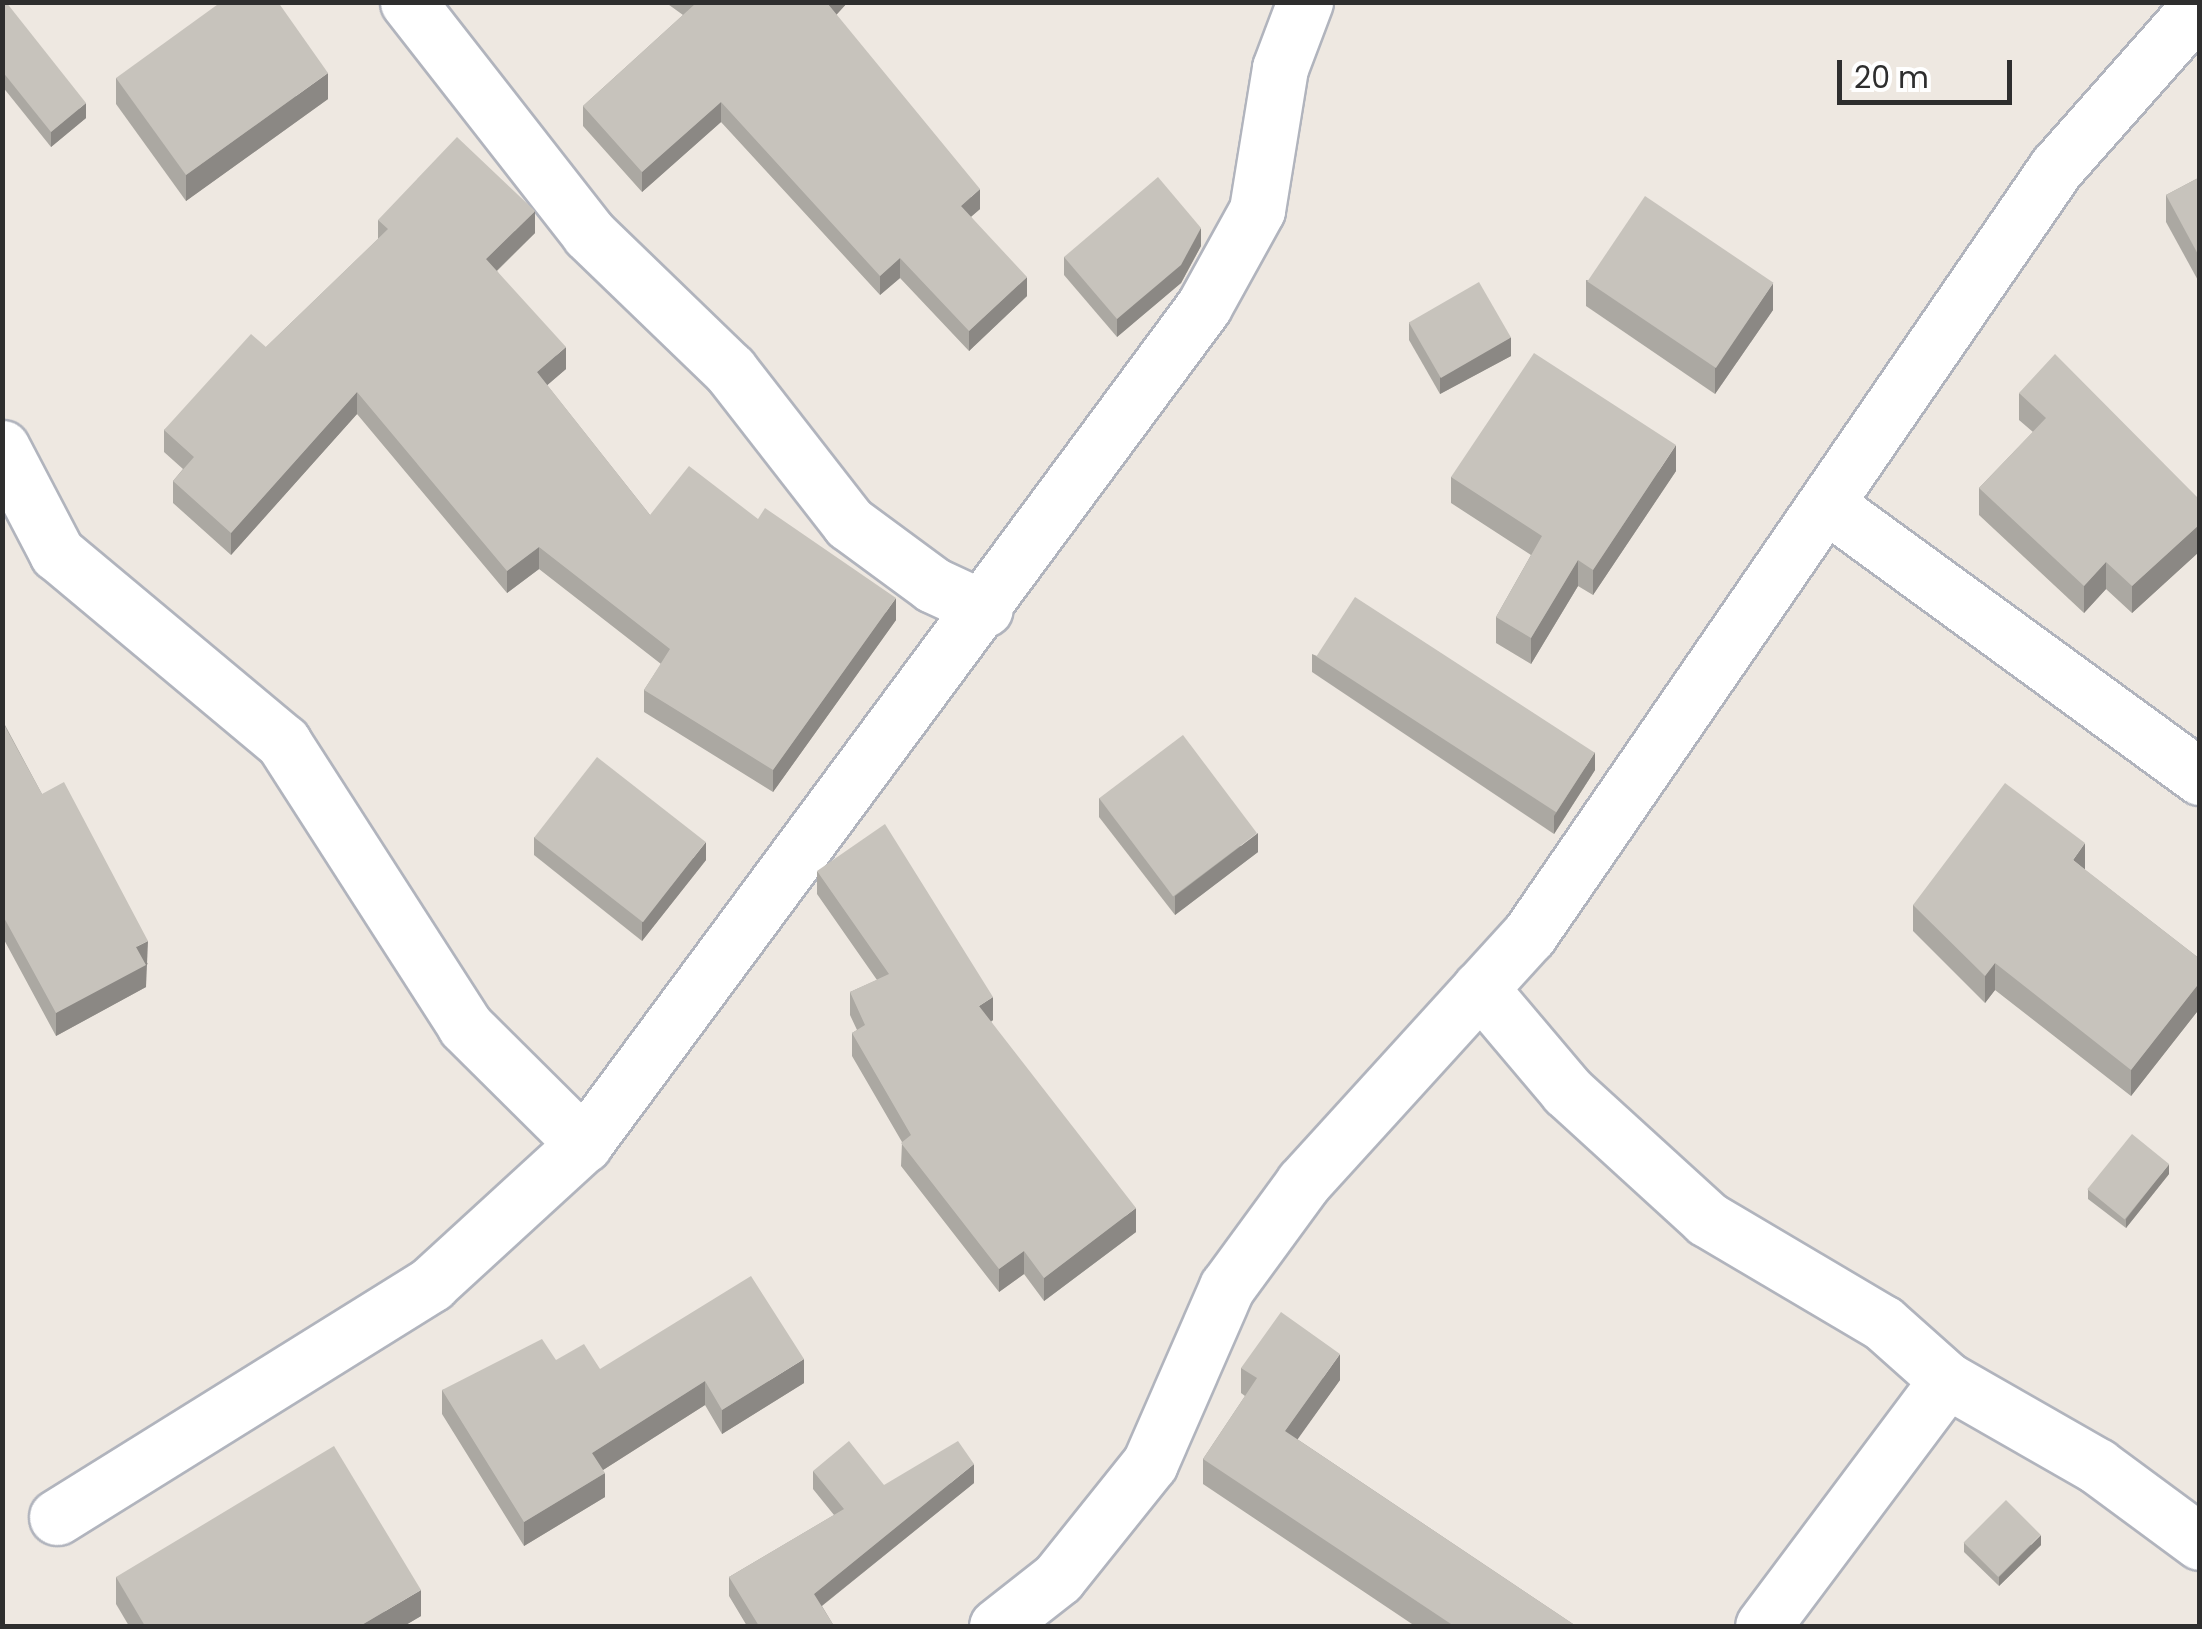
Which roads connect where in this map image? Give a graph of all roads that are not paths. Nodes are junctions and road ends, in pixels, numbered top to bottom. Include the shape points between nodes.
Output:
1 (408, 2) edge
2 (1304, 2) edge
3 (2200, 5) edge
4 (2, 448) edge
5 (1828, 505) junction
6 (984, 609) junction
7 (2200, 777) edge
8 (1480, 988) junction
9 (584, 1144) junction
10 (1947, 1380) junction
11 (57, 1518) dead end
12 (2200, 1542) edge
13 (997, 1626) edge
14 (1763, 1626) edge

1 - 6 street via 589,234 730,370 850,522 933,585
2 - 6 street via 1280,68 1257,210 1204,306
3 - 5 street via 2056,168
4 - 9 street via 57,553 283,742 464,1026
5 - 7 street
5 - 8 street via 1540,919
6 - 9 street
8 - 10 street via 1567,1091 1707,1220 1883,1323
8 - 13 street via 1304,1182 1227,1287 1150,1463 1058,1578
9 - 11 street via 430,1284
10 - 12 street via 2097,1466
10 - 14 street

